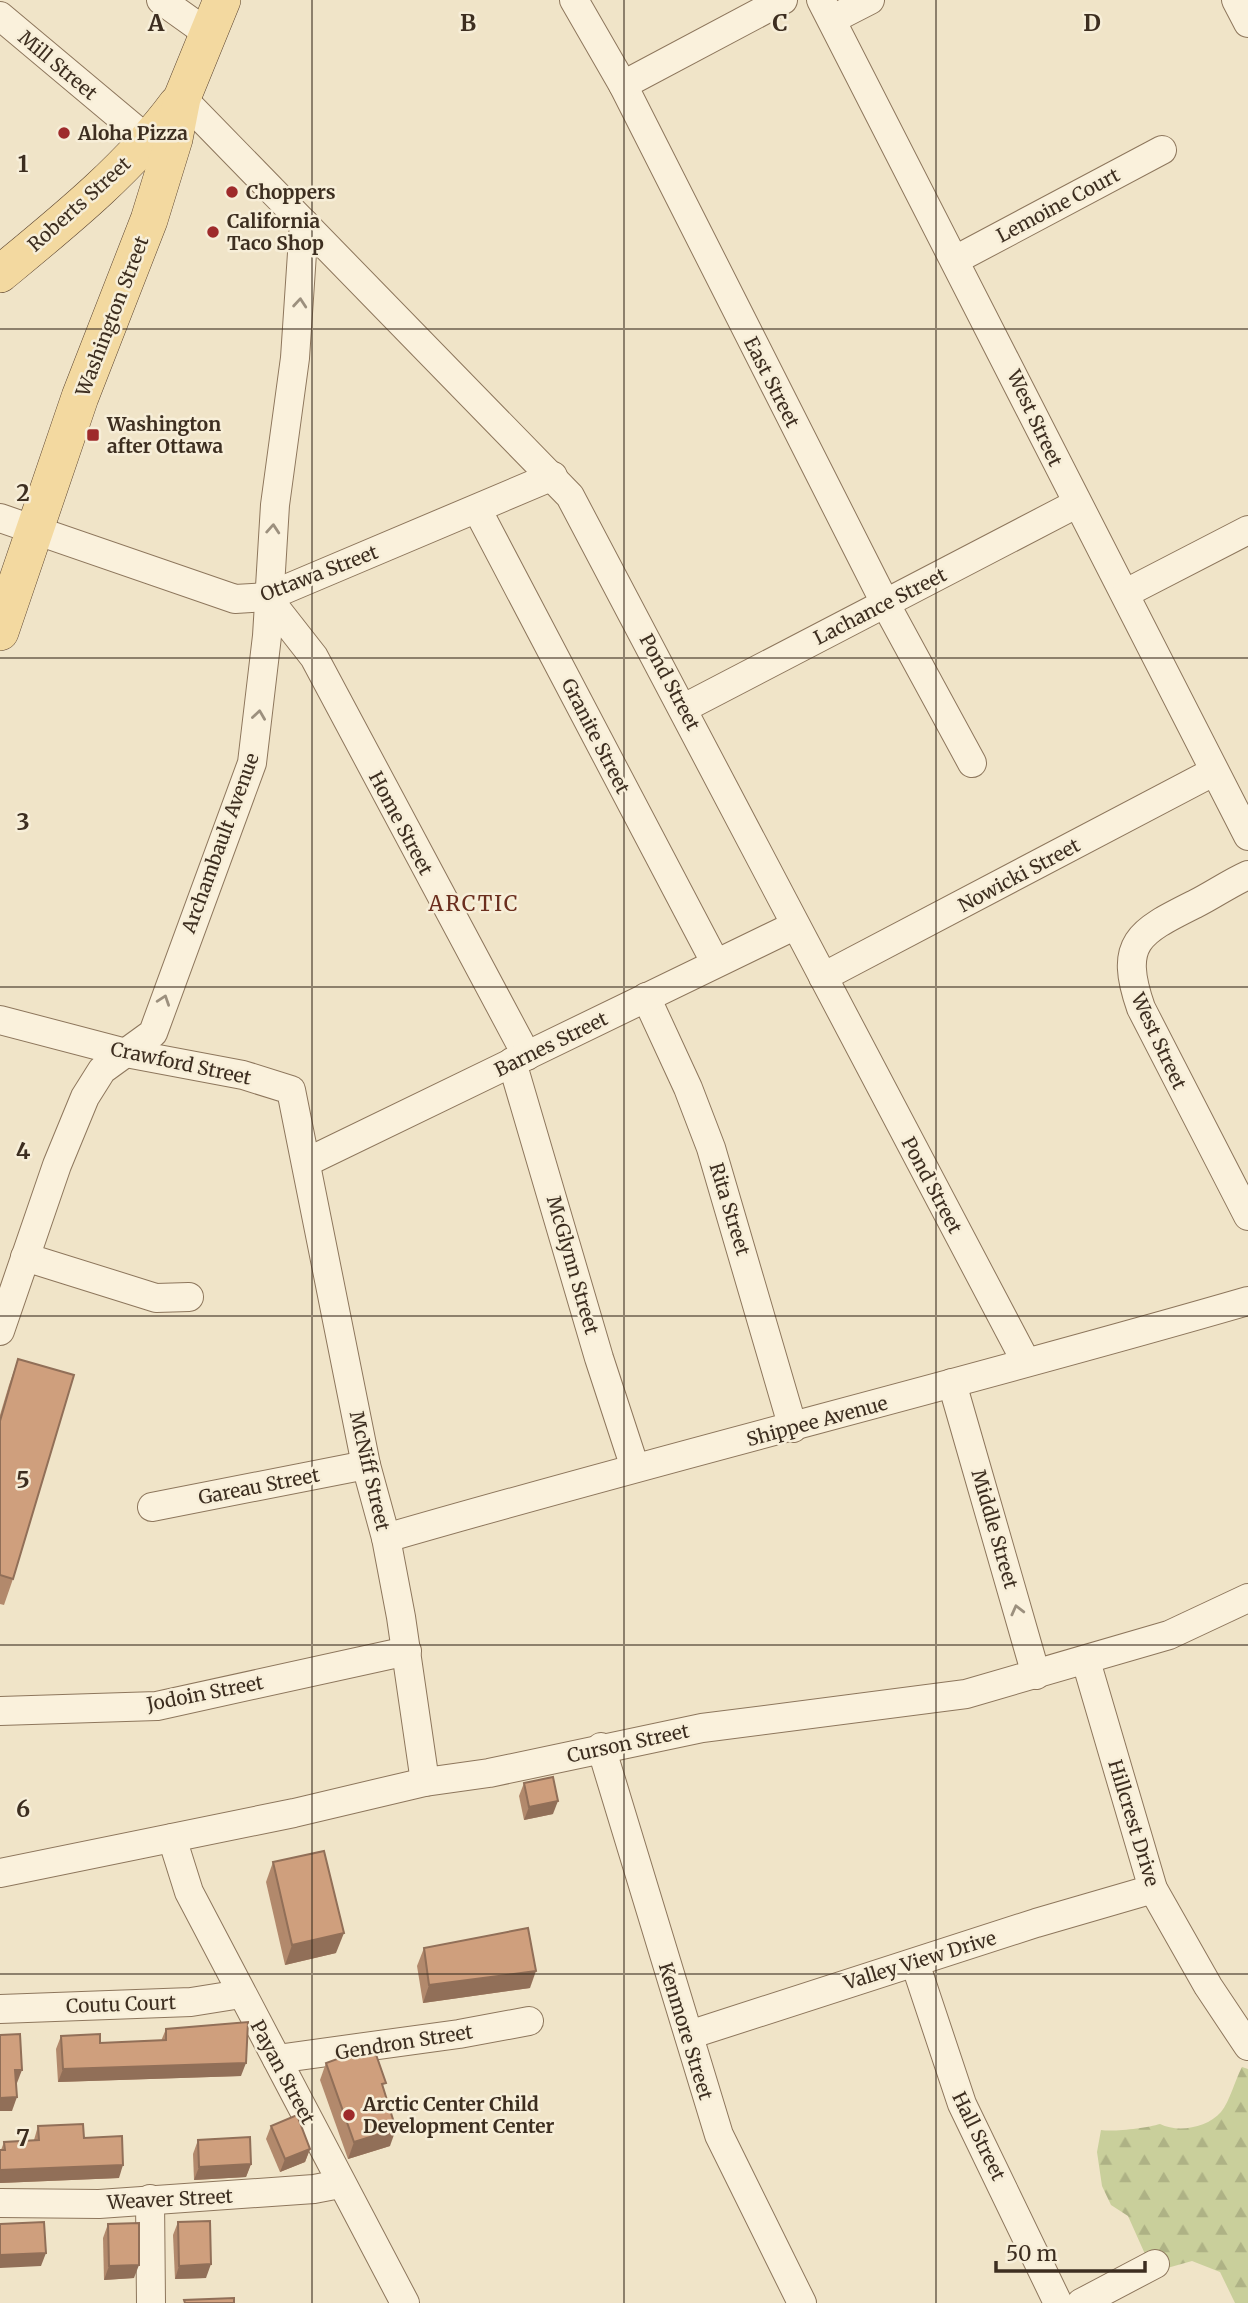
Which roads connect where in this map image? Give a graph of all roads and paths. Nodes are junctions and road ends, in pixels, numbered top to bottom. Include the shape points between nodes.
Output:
1 (161, 0) edge
2 (222, 0) edge
3 (574, 0) edge
4 (783, 0) edge
5 (870, 0) edge
6 (1236, 0) edge
7 (827, 10) edge
8 (0, 16) edge
9 (1248, 23) edge
10 (210, 35) junction
11 (623, 85) junction
12 (182, 98) junction
13 (148, 140) junction
14 (1162, 150) dead end
15 (304, 223) junction
16 (955, 260) junction
17 (0, 274) edge
18 (554, 476) junction
19 (1076, 504) junction
20 (477, 509) junction
21 (0, 518) edge
22 (35, 529) junction
23 (1248, 530) edge
24 (1126, 593) junction
25 (267, 597) junction
26 (885, 603) junction
27 (0, 632) edge
28 (684, 708) junction
29 (972, 763) dead end
30 (1213, 772) junction
31 (1248, 836) edge
32 (1248, 875) edge
33 (794, 926) junction
34 (715, 962) junction
35 (823, 976) junction
36 (646, 998) junction
37 (0, 1020) edge
38 (126, 1053) junction
39 (519, 1059) junction
40 (307, 1162) junction
41 (1247, 1213) edge
42 (25, 1257) junction
43 (189, 1297) dead end
44 (1248, 1301) edge
45 (0, 1331) edge
46 (1026, 1362) junction
47 (952, 1383) junction
48 (793, 1428) junction
49 (366, 1465) junction
50 (635, 1468) junction
51 (152, 1507) dead end
52 (386, 1538) junction
53 (1248, 1598) edge
54 (407, 1651) junction
55 (1086, 1661) junction
56 (1036, 1675) junction
57 (0, 1712) edge
58 (601, 1747) junction
59 (425, 1782) junction
60 (172, 1838) junction
61 (0, 1873) edge
62 (1153, 1889) junction
63 (915, 1963) junction
64 (241, 1994) junction
65 (0, 2009) edge
66 (529, 2021) dead end
67 (689, 2035) junction
68 (1248, 2046) edge
69 (277, 2059) junction
70 (340, 2184) junction
71 (150, 2199) junction
72 (0, 2203) edge
73 (1155, 2264) dead end
74 (150, 2303) edge
75 (405, 2303) edge
76 (802, 2303) edge
77 (1058, 2303) edge
78 (1081, 2303) edge

1 - 10 street
2 - 10 main road, Washington Street
3 - 11 street, East Street
4 - 11 street
5 - 7 street
6 - 9 street
7 - 16 street, West Street
8 - 13 street, Mill Street
10 - 12 main road, Washington Street
11 - 26 street, East Street
12 - 13 main road, Roberts Street
12 - 15 street, Pond Street
12 - 22 main road, Washington Street via 149,220
13 - 17 main road, Roberts Street
14 - 16 street, Lemoine Court
15 - 18 street, Pond Street via 468,394
25 -> 15 street, Archambault Avenue via 295,358
16 - 19 street, West Street
18 - 20 street, Ottawa Street
18 - 28 street, Pond Street via 582,516
19 - 24 street, West Street
19 - 26 street, Lachance Street
20 - 25 street, Ottawa Street
20 - 34 street, Granite Street
21 - 22 street, Ottawa Street
22 - 25 street, Ottawa Street via 235,599
22 - 27 main road, Washington Street
23 - 24 street
24 - 30 street, West Street
38 -> 25 street, Archambault Avenue via 153,1033 253,763
25 - 39 street, Home Street via 314,657
26 - 28 street, Lachance Street
26 - 29 street, East Street
28 - 33 street, Pond Street
30 - 31 street, West Street
30 - 35 street, Nowicki Street
32 - 41 street, West Street via 1152,925 1135,943 1130,958 1131,980 1141,1008
33 - 34 street, Barnes Street
33 - 35 street, Pond Street
34 - 36 street, Barnes Street
35 - 46 street, Pond Street
36 - 39 street, Barnes Street
36 - 48 street, Rita Street via 711,1148
37 - 38 street, Crawford Street
38 - 40 street, Crawford Street via 243,1074 290,1090
38 - 42 street, Archambault Avenue via 102,1070 85,1097
39 - 40 street, Barnes Street
39 - 50 street, McGlynn Street via 599,1359
40 - 49 street, McNiff Street
42 - 43 street via 156,1298
42 - 45 street, Archambault Avenue
44 - 46 street, Shippee Avenue
46 - 47 street, Shippee Avenue
47 - 48 street, Shippee Avenue
56 -> 47 street, Middle Street
48 - 50 street, Shippee Avenue
49 - 51 street, Gareau Street
49 - 52 street, McNiff Street
50 - 52 street, Shippee Avenue
52 - 54 street, McNiff Street
53 - 55 street, Curson Street via 1197,1624
54 - 57 street, Jodoin Street via 157,1706
54 - 59 street, McNiff Street
55 - 56 street, Curson Street
55 - 62 street, Hillcrest Drive
56 - 58 street, Curson Street via 966,1694 702,1728
58 - 59 street, Curson Street via 489,1773
58 - 67 street, Kenmore Street
59 - 60 street, Curson Street
60 - 61 street, Curson Street
60 - 64 street, Payan Street via 189,1892
62 - 63 street, Valley View Drive
62 - 68 street, Hillcrest Drive
63 - 67 street, Valley View Drive
63 - 77 street, Hall Street via 962,2104
64 - 65 street, Coutu Court via 191,2002
64 - 69 street, Payan Street
66 - 69 street, Gendron Street
67 - 76 street, Kenmore Street via 719,2135
69 - 70 street, Payan Street
70 - 71 street, Weaver Street via 286,2192
70 - 75 street, Payan Street
71 - 72 street, Weaver Street via 99,2204
71 - 74 street
73 - 78 street

